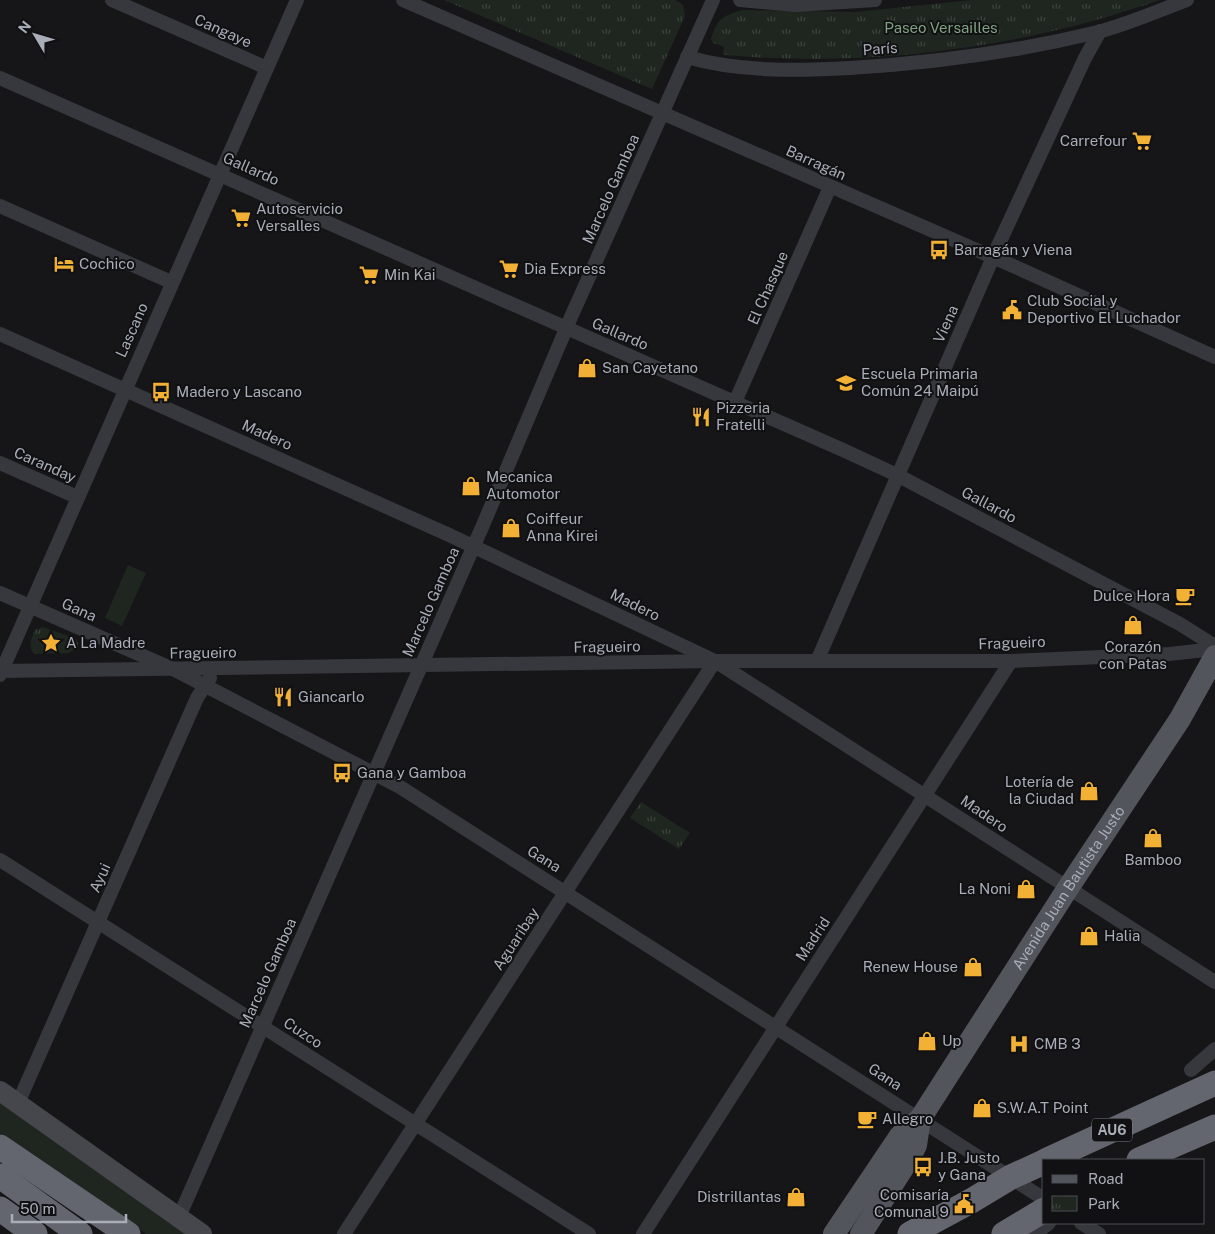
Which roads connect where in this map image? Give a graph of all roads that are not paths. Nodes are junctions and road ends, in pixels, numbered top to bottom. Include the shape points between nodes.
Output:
1 (112, 0) edge
2 (297, 0) edge
3 (403, 0) edge
4 (713, 0) edge
5 (740, 0) edge
6 (875, 0) edge
7 (1188, 0) edge
8 (1100, 31) junction
9 (687, 57) junction
10 (267, 68) junction
11 (0, 78) edge
12 (663, 113) junction
13 (220, 173) junction
14 (830, 187) junction
15 (0, 206) edge
16 (993, 257) junction
17 (171, 282) junction
18 (566, 328) junction
19 (0, 334) edge
20 (1215, 357) edge
21 (124, 389) junction
22 (735, 402) junction
23 (0, 463) edge
24 (897, 475) junction
25 (77, 497) junction
26 (474, 546) junction
27 (0, 593) edge
28 (30, 606) junction
29 (1215, 648) edge
30 (1215, 656) edge
31 (715, 661) junction
32 (817, 661) junction
33 (1011, 661) junction
34 (421, 666) junction
35 (216, 669) junction
36 (175, 670) junction
37 (0, 673) edge
38 (204, 685) junction
39 (374, 773) junction
40 (926, 795) junction
41 (0, 860) edge
42 (1068, 888) junction
43 (566, 892) junction
44 (98, 922) junction
45 (1215, 982) edge
46 (263, 1026) junction
47 (776, 1027) junction
48 (1215, 1049) edge
49 (1203, 1069) edge
50 (1215, 1083) edge
51 (0, 1091) edge
52 (1178, 1099) junction
53 (18, 1103) junction
54 (920, 1119) junction
55 (415, 1123) junction
56 (1215, 1127) edge
57 (1215, 1136) edge
58 (0, 1147) edge
59 (1149, 1156) edge
60 (1049, 1159) edge
61 (1042, 1163) edge
62 (0, 1176) edge
63 (1042, 1198) edge
64 (970, 1201) junction
65 (0, 1209) edge
66 (1042, 1211) edge
67 (178, 1217) junction
68 (1048, 1224) edge
69 (1083, 1224) edge
70 (35, 1234) edge
71 (80, 1234) edge
72 (128, 1234) edge
73 (202, 1234) edge
74 (344, 1234) edge
75 (589, 1234) edge
76 (643, 1234) edge
77 (834, 1234) edge
78 (861, 1234) edge
79 (910, 1234) edge
80 (920, 1234) edge
81 (1004, 1234) edge
82 (1035, 1234) edge
83 (1099, 1234) edge

1 - 10 street, Cangaye
2 - 10 street, Lascano
3 - 12 street, Barragán
4 - 9 street, Marcelo Gamboa
5 - 6 street via 796,5
7 - 8 street, París
8 - 9 street, París via 972,56 879,66 813,70 756,68 718,65
8 - 16 street, Viena
9 - 12 street, Marcelo Gamboa
10 - 13 street, Lascano
11 - 13 street, Gallardo
12 - 14 street, Barragán
12 - 18 street, Marcelo Gamboa
13 - 17 street, Lascano
13 - 18 street, Gallardo
14 - 16 street, Barragán
14 - 22 street, El Chasque
15 - 17 street
16 - 20 street, Barragán
16 - 24 street, Viena
17 - 21 street, Lascano
18 - 22 street, Gallardo
18 - 26 street, Marcelo Gamboa
19 - 21 street, Madero
21 - 25 street, Lascano
21 - 26 street, Madero
22 - 24 street, Gallardo
23 - 25 street, Caranday
24 - 29 street, Gallardo via 1180,624
24 - 32 street, Viena
25 - 28 street, Lascano
26 - 31 street, Madero
26 - 34 street, Marcelo Gamboa
27 - 28 street, Gana
28 - 36 street, Gana
28 - 37 street, Lascano
29 - 33 street, Fragueiro via 1169,654
30 - 42 main road, Avenida Juan Bautista Justo via 1183,714
31 - 32 street, Fragueiro
31 - 34 street, Fragueiro
31 - 40 street, Madero
31 - 43 street, Aguaribay
32 - 33 street, Fragueiro
33 - 40 street, Madrid
34 - 35 street, Fragueiro
34 - 39 street, Marcelo Gamboa
35 - 36 street, Fragueiro
35 - 38 street, Ayui
36 - 37 street, Fragueiro via 78,669
36 - 38 street, Gana
38 - 39 street, Gana
38 - 44 street, Ayui
39 - 43 street, Gana
39 - 46 street, Marcelo Gamboa
40 - 42 street, Madero
40 - 47 street, Madrid
41 - 44 street, Cuzco
42 - 45 street, Madero
42 - 54 main road, Avenida Juan Bautista Justo
43 - 47 street, Gana
43 - 55 street, Aguaribay
44 - 46 street, Cuzco
44 - 53 street, Ayui
46 - 55 street, Cuzco
46 - 67 street, Marcelo Gamboa
47 - 54 street, Gana
47 - 76 street, Madrid
48 - 49 street
49 - 52 highway
50 - 52 highway, AU6
51 - 53 street
52 - 60 highway, AU6
53 - 67 street
54 - 63 street, Gana
54 - 77 main road, Avenida Juan Bautista Justo via 900,1136
54 - 78 main road, Avenida Juan Bautista Justo via 910,1157
55 - 74 street, Aguaribay
55 - 75 street, Cuzco
56 - 59 highway
57 - 59 highway
58 - 72 highway
61 - 64 highway, bridge
62 - 71 highway
64 - 79 highway
64 - 80 highway
65 - 70 highway
66 - 81 highway
67 - 73 street
68 - 82 street
69 - 83 street

